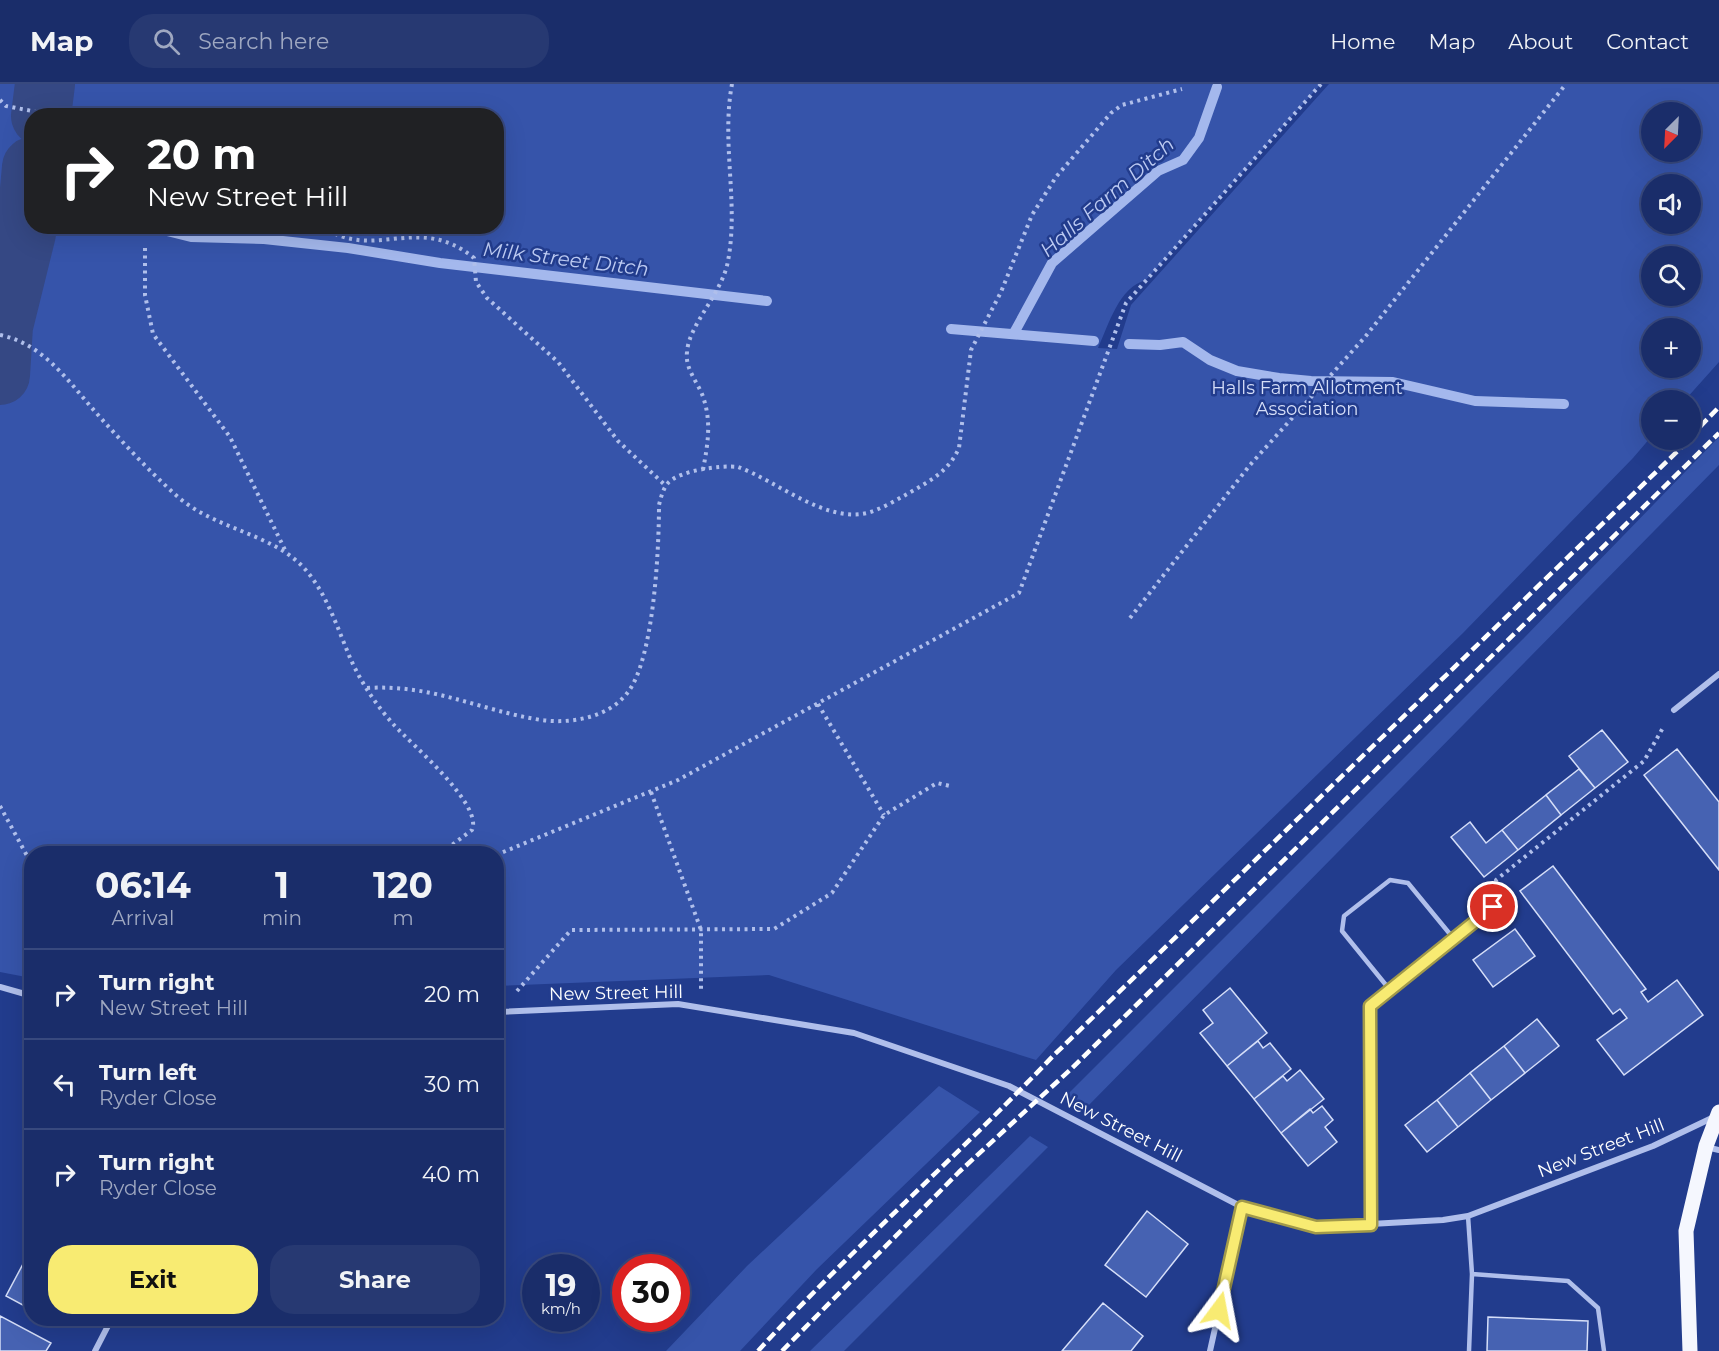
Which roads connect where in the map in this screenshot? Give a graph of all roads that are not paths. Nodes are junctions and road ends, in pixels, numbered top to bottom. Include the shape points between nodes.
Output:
1 (1719, 674) edge
2 (1674, 710) road end
3 (1493, 907) road end
4 (1454, 939) junction
5 (0, 987) edge
6 (1390, 990) junction
7 (24, 994) edge
8 (504, 1012) edge
9 (1718, 1114) edge
10 (1712, 1148) edge
11 (1242, 1207) junction
12 (1468, 1216) junction
13 (1371, 1225) junction
14 (1472, 1274) junction
15 (108, 1326) edge
16 (95, 1351) edge
17 (1210, 1351) edge
18 (1469, 1351) edge
19 (1604, 1351) edge
20 (1690, 1351) edge

1 - 2 street
3 - 4 street
4 - 6 street
4 - 6 lane via 1408,883 1390,880 1352,909 1344,916 1342,931
5 - 7 street
6 - 13 street via 1370,1006
8 - 11 street, New Street Hill via 678,1004 854,1032 1009,1086
9 - 10 main road
9 - 12 street, New Street Hill via 1653,1146
10 - 20 main road via 1686,1231
11 - 13 street, New Street Hill via 1316,1227
11 - 17 street
12 - 13 street, New Street Hill
12 - 14 lane
14 - 18 lane
14 - 19 lane via 1568,1281 1598,1308
15 - 16 street

